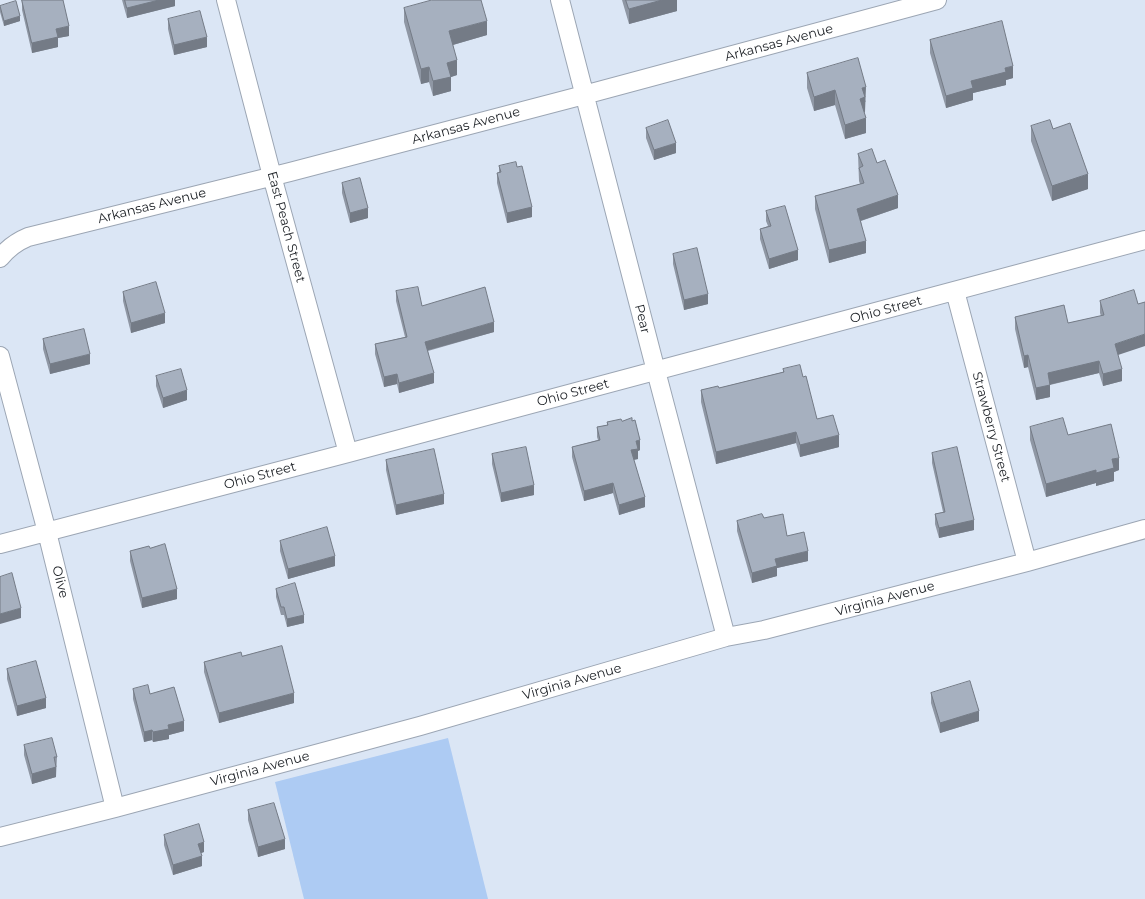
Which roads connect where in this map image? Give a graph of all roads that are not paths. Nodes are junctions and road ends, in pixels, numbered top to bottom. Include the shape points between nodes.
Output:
1 (226, 0) edge
2 (560, 0) edge
3 (937, 0) edge
4 (584, 95) junction
5 (272, 176) junction
6 (1145, 240) edge
7 (0, 258) edge
8 (955, 291) junction
9 (0, 356) edge
10 (656, 371) junction
11 (348, 453) junction
12 (1145, 529) edge
13 (47, 532) junction
14 (0, 544) edge
15 (1027, 562) junction
16 (726, 637) junction
17 (114, 808) junction
18 (0, 837) edge

1 - 5 street, East Peach Street
2 - 4 street, Pear
3 - 4 street, Arkansas Avenue
4 - 5 street, Arkansas Avenue
4 - 10 street, Pear
5 - 7 street, Arkansas Avenue via 28,237 6,250
5 - 11 street, East Peach Street
6 - 8 street, Ohio Street
8 - 10 street, Ohio Street
8 - 15 street, Strawberry Street
9 - 13 street, Olive
10 - 11 street, Ohio Street
10 - 16 street, Pear
11 - 13 street, Ohio Street
12 - 15 street, Virginia Avenue
13 - 14 street, Ohio Street
13 - 17 street, Olive
15 - 16 street, Virginia Avenue via 764,630
16 - 17 street, Virginia Avenue via 420,726
17 - 18 street, Virginia Avenue

